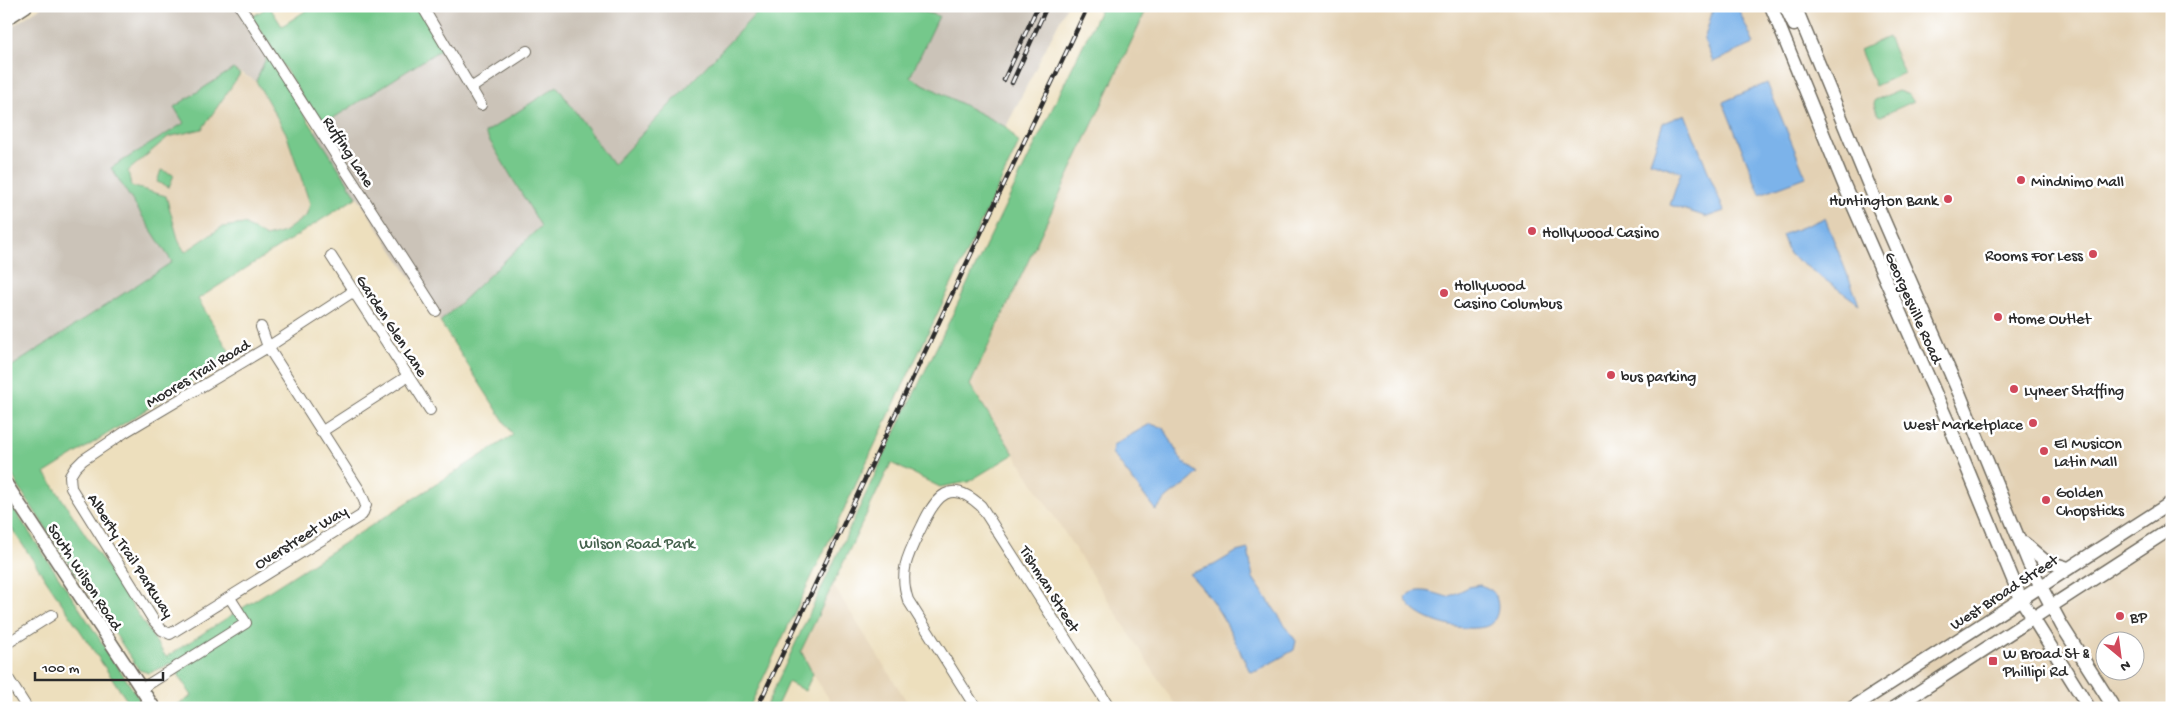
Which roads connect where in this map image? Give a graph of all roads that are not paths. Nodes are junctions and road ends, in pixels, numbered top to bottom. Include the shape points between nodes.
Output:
1 (26, 6) edge
2 (240, 6) edge
3 (422, 6) edge
4 (1771, 6) edge
5 (1785, 6) edge
6 (1795, 6) edge
7 (6, 19) edge
8 (1813, 50) junction
9 (527, 51) dead end
10 (471, 88) junction
11 (481, 105) dead end
12 (331, 256) dead end
13 (354, 291) junction
14 (436, 311) dead end
15 (261, 327) dead end
16 (268, 347) junction
17 (408, 376) junction
18 (430, 410) dead end
19 (322, 432) junction
20 (7, 484) edge
21 (71, 488) joint
22 (2172, 502) edge
23 (2170, 528) edge
24 (2018, 537) junction
25 (2068, 568) junction
26 (2040, 587) junction
27 (230, 598) junction
28 (2021, 599) junction
29 (2051, 607) junction
30 (52, 615) dead end
31 (2033, 618) junction
32 (170, 634) joint
33 (6, 644) edge
34 (6, 675) edge
35 (141, 689) junction
36 (27, 708) edge
37 (154, 708) edge
38 (976, 708) edge
39 (1110, 708) edge
40 (1852, 708) edge
41 (1894, 708) edge
42 (2089, 708) edge
43 (2114, 708) edge

1 - 7 main road
2 - 14 street, Ruffing Lane
3 - 10 street
4 - 28 main road, Georgesville Road
5 - 8 main road via 1801,40
6 - 8 main road, Georgesville Road
8 - 24 main road, Georgesville Road
9 - 10 street
10 - 11 street
12 - 13 street, Garden Glen Lane
13 - 16 street, Moores Trail Road
13 - 17 street, Garden Glen Lane
15 - 16 street, Overstreet Way
16 - 19 street, Overstreet Way
16 - 21 street, Moores Trail Road via 83,460 70,476
17 - 18 street, Garden Glen Lane
17 - 19 street
19 - 27 street, Overstreet Way via 360,491 366,505 362,515
20 - 35 main road, South Wilson Road
21 - 32 street, Alberty Trail Parkway via 154,621
22 - 25 main road, West Broad Street
23 - 29 main road
24 - 25 main road via 2045,561
24 - 26 main road, Georgesville Road
25 - 26 main road, West Broad Street
26 - 28 main road, West Broad Street
26 - 29 main road, Georgesville Road
27 - 32 street, Overstreet Way
27 - 35 street via 246,623
28 - 31 main road, Georgesville Road
28 - 40 main road, West Broad Street
29 - 31 main road
29 - 43 main road, Georgesville Road
30 - 33 street
31 - 41 main road
31 - 42 main road, Georgesville Road
34 - 36 street
35 - 37 main road, South Wilson Road
38 - 39 street, Tishman Street via 908,600 903,570 936,499 944,494 960,492 981,506

